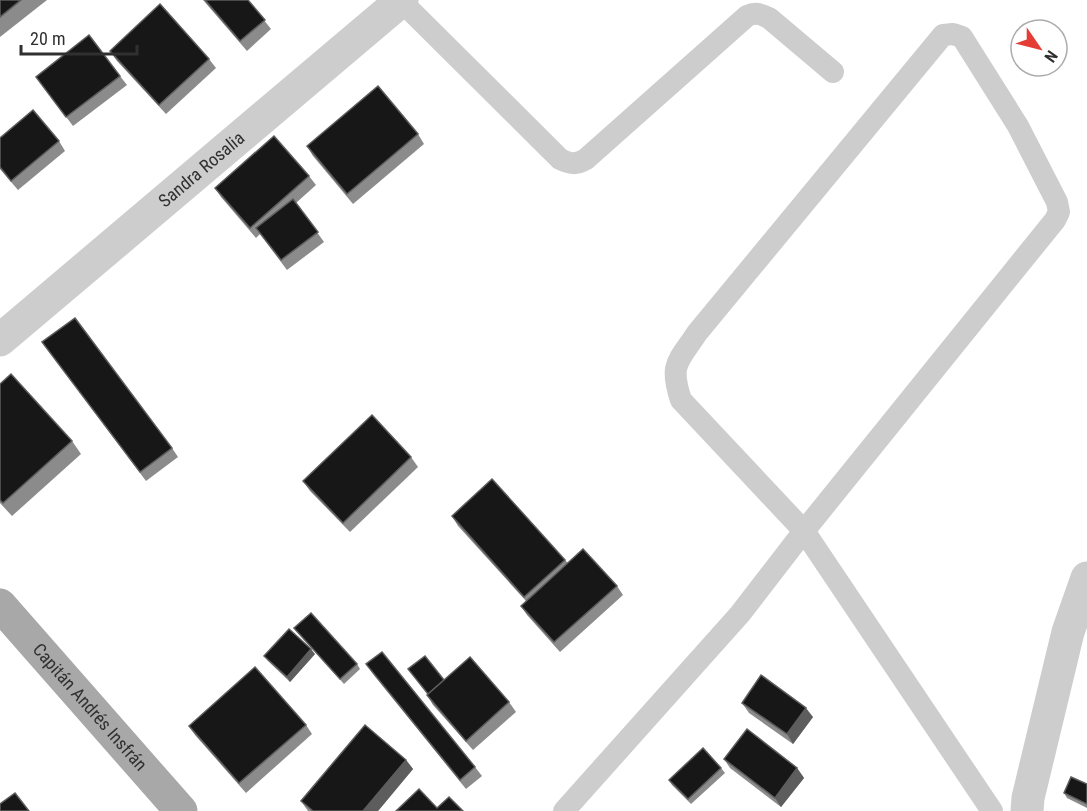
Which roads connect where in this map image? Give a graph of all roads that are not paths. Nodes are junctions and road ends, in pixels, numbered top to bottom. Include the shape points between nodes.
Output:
1 (402, 1) edge
2 (833, 72) dead end
3 (0, 340) edge
4 (804, 531) junction
5 (1087, 578) edge
6 (0, 605) edge
7 (181, 811) edge
8 (564, 811) edge
9 (992, 811) edge
10 (1027, 811) edge

1 - 2 lane via 560,159 569,163 579,164 586,159 754,13 769,18
1 - 3 street, Sandra Rosalia
4 - 4 lane via 1059,212 1018,126 962,37 953,34 944,35 697,333 675,366 681,400
4 - 8 lane via 740,614
4 - 9 lane
5 - 10 street via 1068,632
6 - 7 main road, Capitán Andrés Insfrán

